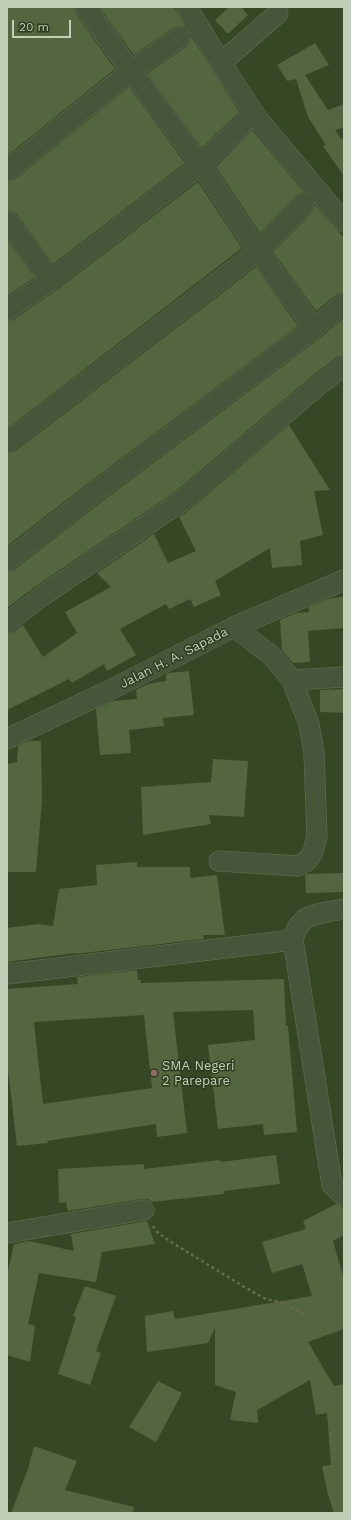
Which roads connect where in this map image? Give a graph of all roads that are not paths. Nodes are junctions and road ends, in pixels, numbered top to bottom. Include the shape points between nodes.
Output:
1 (85, 7) edge
2 (187, 7) edge
3 (278, 13) dead end
4 (180, 37) dead end
5 (221, 63) junction
6 (131, 71) junction
7 (243, 124) dead end
8 (201, 165) junction
9 (7, 172) edge
10 (304, 204) dead end
11 (7, 220) edge
12 (344, 222) edge
13 (258, 251) junction
14 (51, 280) junction
15 (344, 303) edge
16 (7, 310) edge
17 (314, 328) junction
18 (344, 366) edge
19 (7, 443) edge
20 (7, 561) edge
21 (344, 580) edge
22 (7, 623) edge
23 (234, 627) junction
24 (344, 677) edge
25 (292, 680) junction
26 (7, 739) edge
27 (219, 861) dead end
28 (344, 909) edge
29 (293, 940) junction
30 (7, 974) edge
31 (344, 1196) edge
32 (144, 1210) road end
33 (7, 1233) edge

1 - 6 street
2 - 5 street
3 - 5 street
4 - 6 street
5 - 12 street via 258,118
6 - 8 street
6 - 9 street
7 - 8 street
8 - 13 street
8 - 14 street
10 - 13 street
11 - 14 street
13 - 17 street
13 - 19 street
14 - 16 street
15 - 17 street
17 - 20 street
18 - 22 street via 182,500
21 - 23 street, Jalan H. A. Sapada
23 - 25 street via 272,656
23 - 26 street, Jalan H. A. Sapada
24 - 25 street
25 - 27 street via 309,724 314,753 317,836 313,852 307,861 298,866
28 - 29 street via 306,918 299,923
29 - 30 street
29 - 31 street via 332,1185
32 - 33 street

